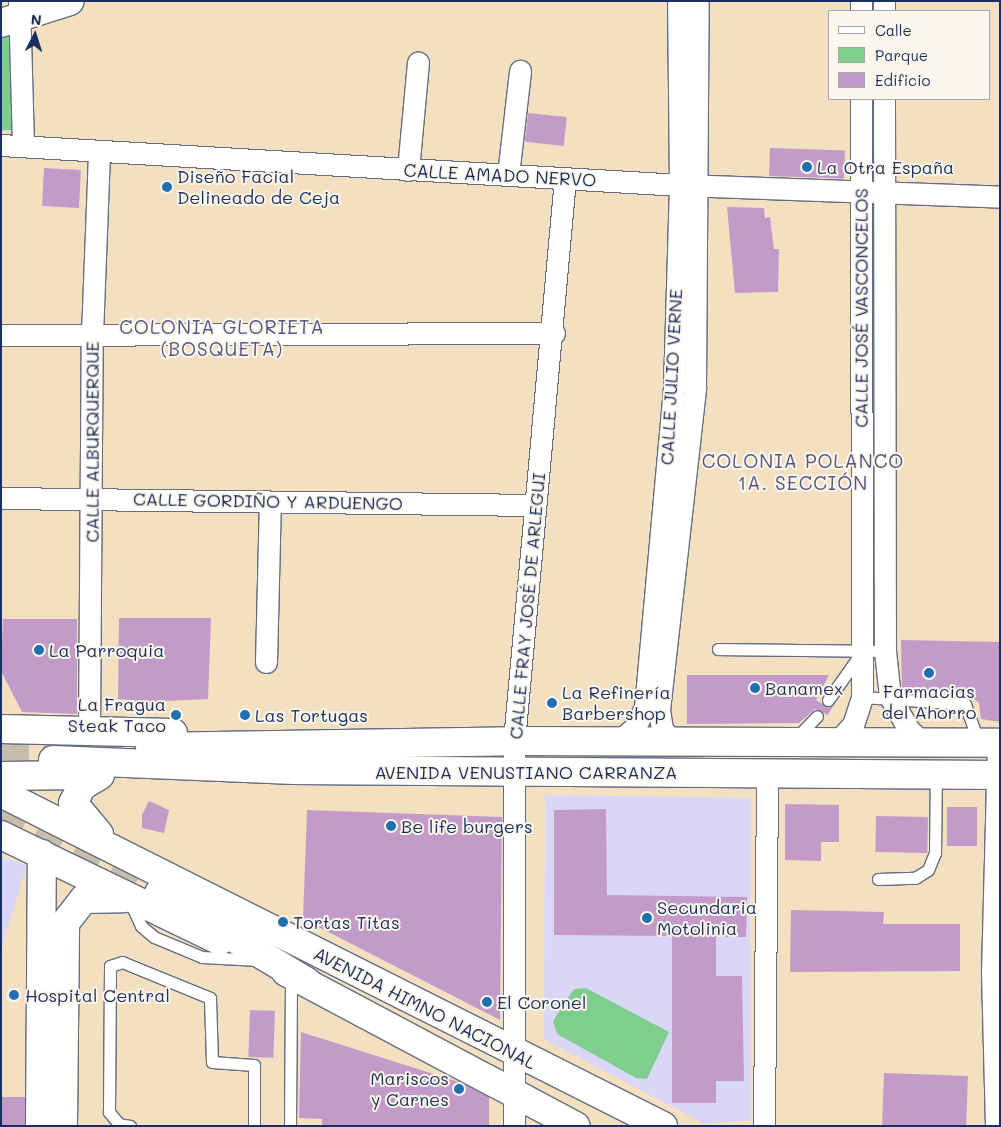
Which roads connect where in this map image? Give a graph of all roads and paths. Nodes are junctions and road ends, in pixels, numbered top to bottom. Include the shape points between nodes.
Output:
1 (70, 1) edge
2 (678, 1) edge
3 (698, 1) edge
4 (13, 13) edge
5 (418, 62) dead end
6 (520, 71) dead end
7 (689, 75) junction
8 (861, 100) edge
9 (884, 100) edge
10 (1, 145) edge
11 (23, 146) junction
12 (99, 152) junction
13 (860, 153) junction
14 (884, 153) junction
15 (408, 170) junction
16 (508, 175) junction
17 (565, 178) junction
18 (689, 185) junction
19 (860, 192) junction
20 (884, 192) junction
21 (1000, 197) edge
22 (554, 333) junction
23 (1, 335) edge
24 (92, 335) junction
25 (861, 362) junction
26 (885, 362) junction
27 (1, 498) edge
28 (94, 498) junction
29 (270, 502) junction
30 (535, 505) junction
31 (862, 523) junction
32 (885, 525) junction
33 (669, 537) junction
34 (718, 649) dead end
35 (863, 651) junction
36 (885, 651) junction
37 (266, 662) dead end
38 (890, 697) junction
39 (862, 698) junction
40 (828, 700) dead end
41 (816, 716) dead end
42 (1, 729) edge
43 (89, 732) junction
44 (514, 741) junction
45 (618, 742) junction
46 (301, 743) junction
47 (674, 743) junction
48 (791, 743) junction
49 (992, 743) edge
50 (835, 744) junction
51 (924, 744) junction
52 (294, 770) junction
53 (514, 772) junction
54 (936, 774) junction
55 (100, 775) junction
56 (767, 775) junction
57 (999, 775) edge
58 (1, 776) edge
59 (1, 793) edge
60 (1, 835) edge
61 (121, 852) junction
62 (42, 854) junction
63 (878, 879) dead end
64 (160, 893) tunnel mouth
65 (128, 898) junction
66 (299, 978) junction
67 (511, 1052) junction
68 (509, 1092) junction
69 (40, 1126) edge
70 (63, 1126) edge
71 (130, 1126) edge
72 (254, 1126) edge
73 (290, 1126) edge
74 (504, 1126) edge
75 (514, 1126) edge
76 (576, 1126) edge
77 (663, 1126) edge
78 (764, 1126) edge
79 (996, 1126) edge

1 - 4 main road
2 - 7 street, CALLE JULIO VERNE
3 - 7 street, CALLE JULIO VERNE
4 - 11 street
5 - 15 street
6 - 16 street
7 - 18 street, CALLE JULIO VERNE
8 - 13 street, CALLE JOSÉ VASCONCELOS
9 - 14 street, CALLE JOSÉ VASCONCELOS
10 - 11 street, CALLE AMADO NERVO
11 - 12 street, CALLE AMADO NERVO
12 - 15 street, CALLE AMADO NERVO
12 - 24 street, CALLE ALBURQUERQUE
13 - 14 street
13 - 19 street, CALLE JOSÉ VASCONCELOS
14 - 20 street, CALLE JOSÉ VASCONCELOS
15 - 16 street, CALLE AMADO NERVO
16 - 17 street, CALLE AMADO NERVO
17 - 18 street, CALLE AMADO NERVO
17 - 22 street, CALLE FRAY JOSÉ DE ARLEGUI
18 - 19 street, CALLE AMADO NERVO
18 - 33 street, CALLE JULIO VERNE via 682,409
19 - 20 street, CALLE AMADO NERVO
19 - 25 street, CALLE JOSÉ VASCONCELOS
20 - 21 street, CALLE AMADO NERVO
20 - 26 street, CALLE JOSÉ VASCONCELOS
22 - 24 street
22 - 30 street, CALLE FRAY JOSÉ DE ARLEGUI
23 - 24 street
24 - 28 street, CALLE ALBURQUERQUE
25 - 26 street
25 - 31 street, CALLE JOSÉ VASCONCELOS
26 - 32 street, CALLE JOSÉ VASCONCELOS
27 - 28 street, CALLE GORDIÑO Y ARDUENGO
28 - 29 street, CALLE GORDIÑO Y ARDUENGO
28 - 43 street, CALLE ALBURQUERQUE
29 - 30 street, CALLE GORDIÑO Y ARDUENGO
29 - 37 street
30 - 44 street, CALLE FRAY JOSÉ DE ARLEGUI
31 - 32 street
31 - 35 street, CALLE JOSÉ VASCONCELOS
32 - 36 street, CALLE JOSÉ VASCONCELOS
33 - 45 street, CALLE JULIO VERNE via 645,707 635,726
33 - 47 street, CALLE JULIO VERNE via 660,710 662,730
34 - 35 lane
35 - 36 lane
35 - 39 street, CALLE JOSÉ VASCONCELOS
35 - 40 lane
36 - 38 street, CALLE JOSÉ VASCONCELOS
38 - 39 lane
38 - 49 lane via 965,704
38 - 51 street, CALLE JOSÉ VASCONCELOS via 910,731
39 - 50 street, CALLE JOSÉ VASCONCELOS via 853,724
41 - 48 lane
42 - 43 main road
43 - 46 main road via 231,734
44 - 45 main road, AVENIDA VENUSTIANO CARRANZA
44 - 46 main road, AVENIDA VENUSTIANO CARRANZA
44 - 53 street, CALLE FRAY JOSÉ DE ARLEGUI
45 - 47 main road, AVENIDA VENUSTIANO CARRANZA
46 - 52 main road, AVENIDA VENUSTIANO CARRANZA via 53,755
47 - 48 main road, AVENIDA VENUSTIANO CARRANZA
48 - 50 main road, AVENIDA VENUSTIANO CARRANZA
49 - 51 main road, AVENIDA VENUSTIANO CARRANZA
49 - 57 street
50 - 51 main road, AVENIDA VENUSTIANO CARRANZA
52 - 53 main road, AVENIDA VENUSTIANO CARRANZA
52 - 55 main road via 228,777
53 - 56 main road, AVENIDA VENUSTIANO CARRANZA
53 - 67 street, CALLE FRAY JOSÉ DE ARLEGUI
54 - 56 main road, AVENIDA VENUSTIANO CARRANZA
54 - 57 main road, AVENIDA VENUSTIANO CARRANZA
54 - 63 lane via 935,853 928,870 915,878
55 - 58 main road
55 - 61 main road via 82,786 73,803 75,811
56 - 78 street
57 - 79 street via 992,973
59 - 61 main road, AVENIDA HIMNO NACIONAL
60 - 62 main road, AVENIDA HIMNO NACIONAL
61 - 67 main road, AVENIDA HIMNO NACIONAL
62 - 65 main road, AVENIDA HIMNO NACIONAL
62 - 69 main road
64 - 66 main road
65 - 66 main road, AVENIDA HIMNO NACIONAL
65 - 70 main road via 84,899 65,923
66 - 68 main road, AVENIDA HIMNO NACIONAL
66 - 73 lane
67 - 68 street, CALLE FRAY JOSÉ DE ARLEGUI
67 - 77 main road, AVENIDA HIMNO NACIONAL
68 - 74 street, CALLE FRAY JOSÉ DE ARLEGUI
68 - 75 street, CALLE FRAY JOSÉ DE ARLEGUI
68 - 76 main road, AVENIDA HIMNO NACIONAL
71 - 72 lane via 119,1124 109,1112 110,966 122,962 210,998 212,1062 254,1065

